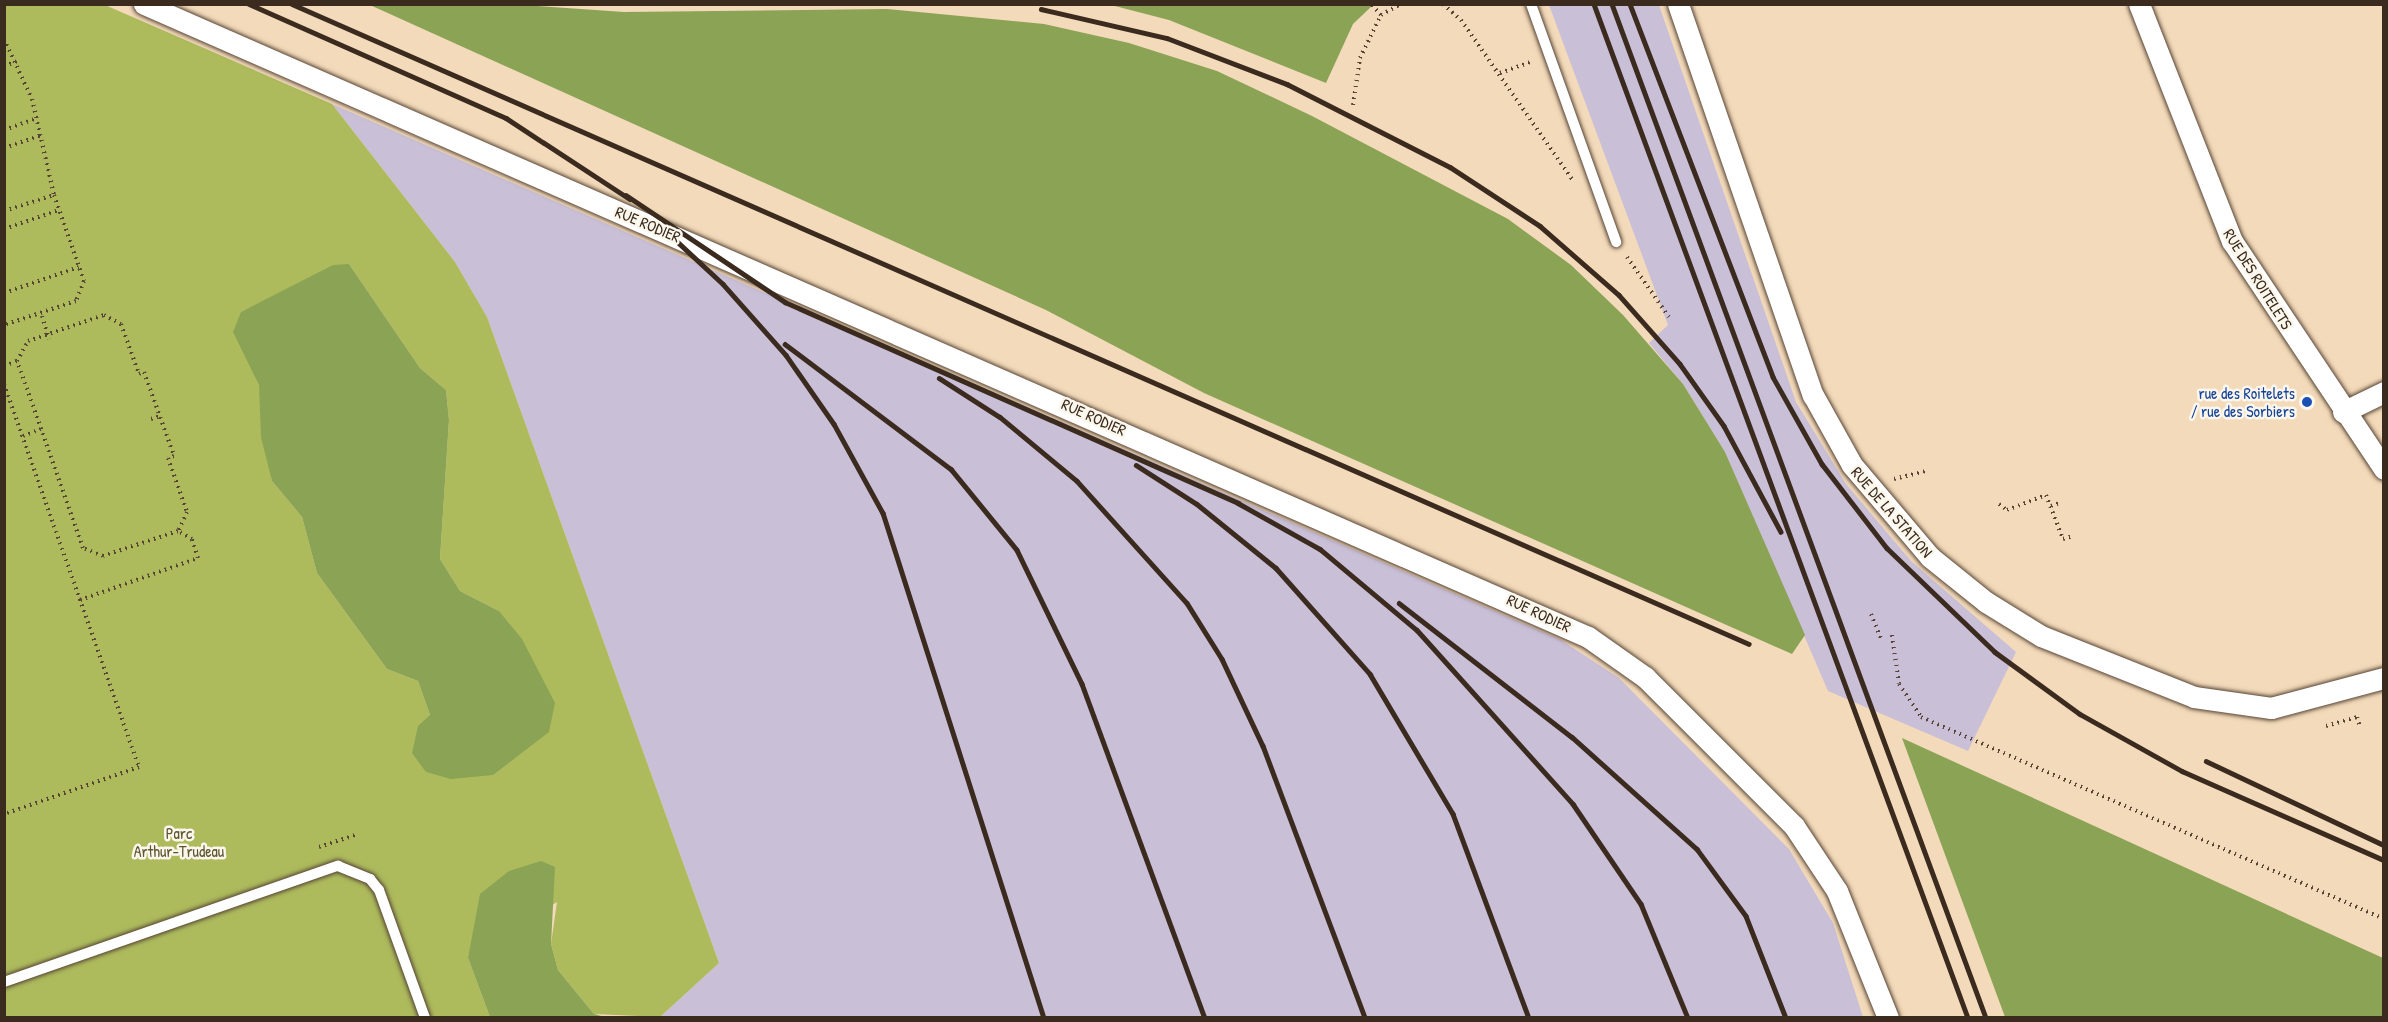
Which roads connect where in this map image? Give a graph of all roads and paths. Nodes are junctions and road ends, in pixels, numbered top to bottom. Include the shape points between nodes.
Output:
1 (144, 4) edge
2 (1371, 4) edge
3 (1401, 4) edge
4 (1443, 4) edge
5 (1531, 4) edge
6 (1678, 4) edge
7 (2139, 4) edge
8 (1381, 15) junction
9 (4, 39) edge
10 (1550, 56) junction
11 (18, 61) junction
12 (4, 66) edge
13 (1500, 73) junction
14 (1353, 105) dead end
15 (37, 118) junction
16 (4, 130) edge
17 (41, 135) junction
18 (4, 148) edge
19 (1574, 182) dead end
20 (54, 195) junction
21 (58, 210) junction
22 (4, 212) edge
23 (4, 229) edge
24 (1616, 242) joint
25 (80, 267) junction
26 (4, 293) edge
27 (42, 316) junction
28 (1669, 317) dead end
29 (4, 325) edge
30 (48, 336) junction
31 (17, 361) junction
32 (4, 366) edge
33 (4, 384) edge
34 (2384, 392) edge
35 (2343, 412) junction
36 (160, 416) junction
37 (152, 419) dead end
38 (41, 429) junction
39 (23, 436) junction
40 (2384, 469) edge
41 (2059, 503) dead end
42 (2000, 504) dead end
43 (2051, 506) junction
44 (178, 531) junction
45 (2073, 536) dead end
46 (80, 600) junction
47 (1871, 614) dead end
48 (1892, 635) dead end
49 (1881, 639) dead end
50 (2384, 678) edge
51 (2326, 726) dead end
52 (2360, 726) dead end
53 (4, 814) edge
54 (358, 834) dead end
55 (319, 847) dead end
56 (2384, 919) edge
57 (4, 982) edge
58 (425, 1017) edge
59 (1888, 1017) edge

1 - 59 street, RUE RODIER via 1588,637 1645,677 1794,826 1837,891
2 - 8 path
3 - 8 path
4 - 13 path via 1461,20
5 - 10 lane
6 - 50 street, RUE DE LA STATION via 1813,395 1852,465 1930,557 1986,602 2040,636 2194,698 2271,708
7 - 35 street, RUE DES ROITELETS via 2232,241
8 - 14 path via 1360,58
9 - 11 path
10 - 13 path
10 - 24 lane
11 - 12 path
11 - 15 path
13 - 19 path
15 - 16 path
15 - 17 path
17 - 18 path
17 - 20 path
20 - 21 path
20 - 22 path
21 - 23 path
21 - 25 path
24 - 28 path
25 - 26 path
25 - 27 path via 83,292
27 - 29 path
27 - 30 path
30 - 31 path via 28,341
30 - 36 path via 104,315 121,324
31 - 32 path
31 - 38 path
33 - 39 path
34 - 35 street
35 - 40 street, RUE DES ROITELETS
36 - 37 path
36 - 44 path via 187,512
38 - 39 path
38 - 44 path via 83,548 103,556
39 - 46 path
41 - 43 path
42 - 43 path via 2007,510 2046,495
43 - 45 path via 2063,539
44 - 46 path via 192,539 198,558
46 - 53 path via 139,767
47 - 49 path
48 - 56 path via 1899,684 1922,717
51 - 52 path via 2356,717
54 - 55 path
57 - 58 lane via 338,866 370,879 379,890

